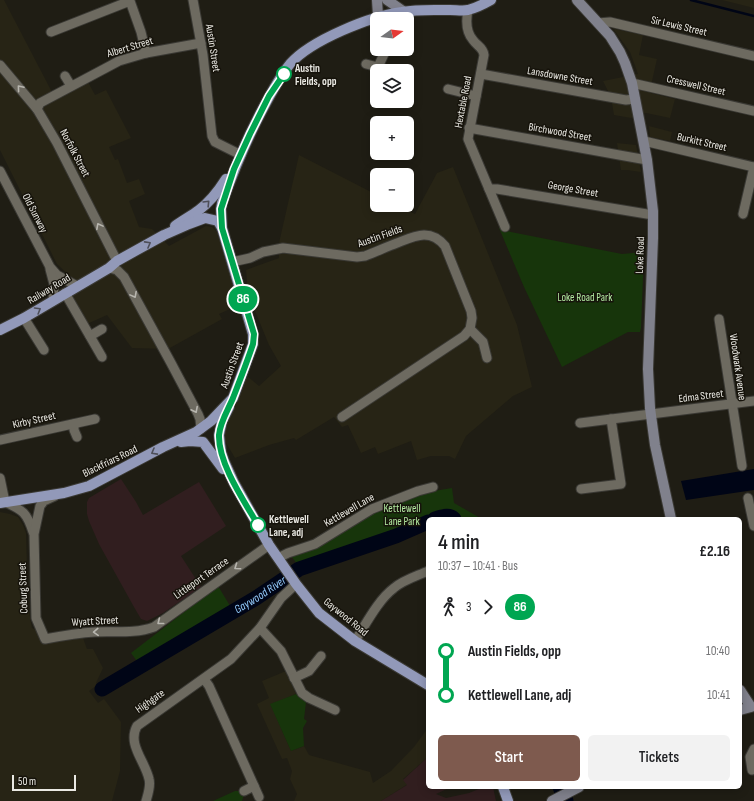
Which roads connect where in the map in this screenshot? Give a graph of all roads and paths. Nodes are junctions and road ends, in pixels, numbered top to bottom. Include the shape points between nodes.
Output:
1 (193, 0) edge
2 (377, 0) edge
3 (387, 0) edge
4 (491, 0) edge
5 (580, 2) edge
6 (468, 10) junction
7 (403, 11) junction
8 (378, 12) edge
9 (399, 12) edge
10 (370, 19) edge
11 (598, 23) junction
12 (51, 32) dead end
13 (201, 43) junction
14 (146, 53) junction
15 (754, 56) edge
16 (366, 64) dead end
17 (0, 65) edge
18 (370, 65) edge
19 (481, 74) junction
20 (65, 76) dead end
21 (632, 83) junction
22 (71, 86) junction
23 (448, 89) dead end
24 (476, 96) junction
25 (635, 99) junction
26 (37, 109) junction
27 (754, 112) edge
28 (470, 128) junction
29 (644, 142) junction
30 (241, 155) junction
31 (647, 160) junction
32 (754, 167) edge
33 (234, 169) junction
34 (0, 171) edge
35 (489, 189) junction
36 (743, 214) dead end
37 (653, 215) junction
38 (505, 227) dead end
39 (222, 228) junction
40 (164, 235) junction
41 (117, 261) junction
42 (232, 262) junction
43 (50, 267) junction
44 (109, 268) junction
45 (77, 286) junction
46 (65, 293) junction
47 (53, 301) junction
48 (24, 318) junction
49 (719, 319) dead end
50 (102, 329) dead end
51 (470, 329) junction
52 (0, 330) edge
53 (90, 336) junction
54 (44, 350) dead end
55 (102, 357) dead end
56 (487, 358) dead end
57 (233, 398) junction
58 (754, 401) edge
59 (732, 404) junction
60 (650, 415) junction
61 (342, 417) dead end
62 (95, 419) dead end
63 (611, 419) junction
64 (580, 423) dead end
65 (74, 424) junction
66 (201, 429) junction
67 (77, 437) dead end
68 (0, 440) edge
69 (171, 444) junction
70 (742, 466) dead end
71 (0, 478) edge
72 (234, 483) junction
73 (433, 487) dead end
74 (581, 489) dead end
75 (64, 493) junction
76 (748, 498) edge
77 (2, 502) edge
78 (670, 517) edge
79 (754, 526) edge
80 (34, 534) junction
81 (269, 545) junction
82 (278, 558) junction
83 (426, 572) edge
84 (296, 584) junction
85 (260, 628) junction
86 (147, 629) joint
87 (45, 639) joint
88 (355, 641) junction
89 (321, 656) dead end
90 (294, 678) junction
91 (204, 679) junction
92 (426, 684) edge
93 (742, 693) edge
94 (753, 708) edge
95 (335, 710) dead end
96 (742, 710) edge
97 (754, 749) edge
98 (752, 770) dead end
99 (254, 786) junction
100 (505, 789) edge
101 (576, 789) edge
102 (244, 791) dead end
103 (258, 797) dead end
104 (556, 799) edge
105 (146, 801) edge
106 (508, 801) edge

1 - 13 street, Austin Street
2 - 8 street
3 - 7 street
4 - 6 main road
5 - 11 street, Loke Road
6 - 7 main road
6 - 19 street, Hextable Road via 466,20 470,36 484,52
7 - 9 main road
10 - 30 main road via 322,41 291,64 269,96
11 - 15 street, Sir Lewis Street via 610,22
11 - 21 street, Loke Road via 620,52
12 - 14 street via 130,1
13 - 14 street, Albert Street
13 - 30 street, Austin Street via 212,136 215,142
14 - 22 street, Albert Street via 119,61
16 - 18 street
26 -> 17 street, Norfolk Street
19 - 24 street, Hextable Road
19 - 25 street, Lansdowne Street via 626,100
20 - 22 street
21 - 25 street, Loke Road
21 - 27 street, Cresswell Street
22 - 26 street, Albert Street via 40,103
23 - 24 street
24 - 28 street, Hextable Road
25 - 29 street, Loke Road
41 -> 26 street, Norfolk Street via 58,143
28 - 31 street, Birchwood Street
28 - 35 street, Hextable Road via 468,142
29 - 31 street, Loke Road
29 - 32 street, Burkitt Street
30 - 33 main road
31 - 37 street, Loke Road
32 - 36 street
33 - 39 main road, Austin Street via 222,203
40 -> 33 main road via 206,204
34 - 43 street, Old Sunway
35 - 37 street, George Street
35 - 38 street, Hextable Road
37 - 60 street, Loke Road via 648,368
39 - 40 main road via 218,221 205,218
39 - 42 main road, Austin Street
41 -> 40 main road, Railway Road
41 - 44 main road, Railway Road
42 - 51 street, Austin Fields via 283,248 365,256 418,235 428,235 440,240 448,253 471,311
42 - 57 main road, Austin Street via 254,334 253,344
43 - 45 street, Old Sunway via 57,275
43 - 47 street, Old Sunway via 54,284
44 - 45 main road, Railway Road
44 -> 66 street via 117,270 124,277 198,414
45 - 46 main road, Railway Road
46 - 47 main road, Railway Road
46 - 53 street
48 -> 47 main road, Railway Road
48 - 52 main road, Railway Road
48 - 54 street
49 - 59 street, Woodwark Avenue
50 - 53 street
51 - 56 street via 483,342
51 - 61 street via 464,336
53 - 55 street
57 - 66 main road, Austin Street
57 - 72 main road via 222,421 219,435 221,452
58 - 59 street, Edma Street
59 - 60 street, Edma Street
59 - 70 street, Woodwark Avenue
60 - 63 street, Edma Street
60 - 78 street, Loke Road
62 - 65 street, Kirby Street
63 - 64 street, Edma Street
63 - 74 street via 620,484
65 - 67 street
65 - 68 street, Kirby Street
66 - 69 main road, Blackfriars Road
69 - 72 main road via 203,442
69 -> 75 main road, Blackfriars Road via 89,486
71 - 77 street
72 - 81 main road, Gaywood Road
73 - 82 street, Kettlewell Lane via 372,509 315,544
75 - 77 main road, Blackfriars Road
75 - 80 street, Coburg Street via 44,501 40,506
76 - 79 street
77 - 80 street, Coburg Street via 28,517
80 - 87 street, Coburg Street via 36,618
81 - 82 main road, Gaywood Road
81 -> 86 street, Littleport Terrace
82 - 84 main road, Gaywood Road
83 - 88 street via 391,590
84 - 85 street, Highgate via 281,598
84 - 88 main road, Gaywood Road via 319,613
85 - 90 street via 281,651
85 - 91 street, Highgate via 231,658
86 -> 87 street, Wyatt Street via 80,633
88 - 92 main road, Gaywood Road
89 - 90 street via 309,671
90 - 95 street via 306,696
91 - 99 street
91 - 105 street, Highgate via 141,722 134,731 134,742 150,780
93 - 94 street
94 - 96 street
97 - 98 street via 750,757
99 - 102 street
99 - 103 street
100 - 106 main road
101 - 104 street

